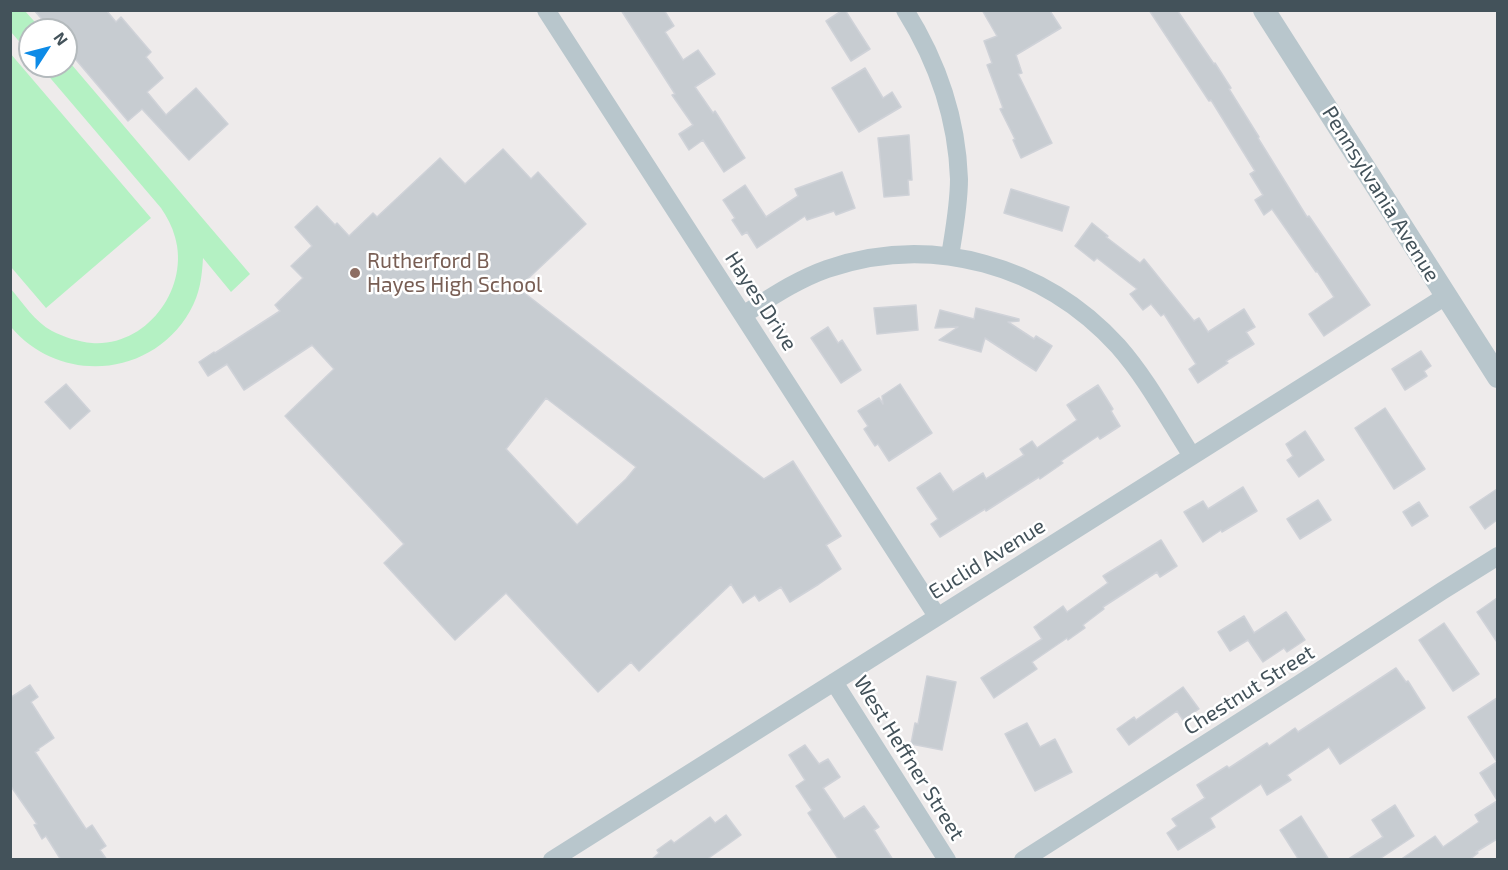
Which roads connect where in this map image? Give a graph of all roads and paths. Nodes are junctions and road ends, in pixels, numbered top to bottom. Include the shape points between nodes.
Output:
1 (546, 10) edge
2 (905, 10) edge
3 (1264, 10) edge
4 (950, 256) junction
5 (1446, 296) junction
6 (743, 315) junction
7 (1497, 377) edge
8 (1192, 456) junction
9 (1497, 556) edge
10 (937, 616) junction
11 (834, 681) junction
12 (552, 860) edge
13 (947, 860) edge
14 (1023, 860) edge

1 - 6 street, Hayes Drive
2 - 4 street via 927,49 953,123 959,180
3 - 5 street, Pennsylvania Avenue
4 - 6 street via 894,255 827,269
4 - 8 street via 1026,278 1061,297 1097,325 1130,360
5 - 7 street, Pennsylvania Avenue
5 - 8 street, Euclid Avenue
6 - 10 street, Hayes Drive
8 - 10 street, Euclid Avenue
9 - 14 street, Chestnut Street
10 - 11 street, Euclid Avenue
11 - 12 street, Euclid Avenue
11 - 13 street, West Heffner Street

